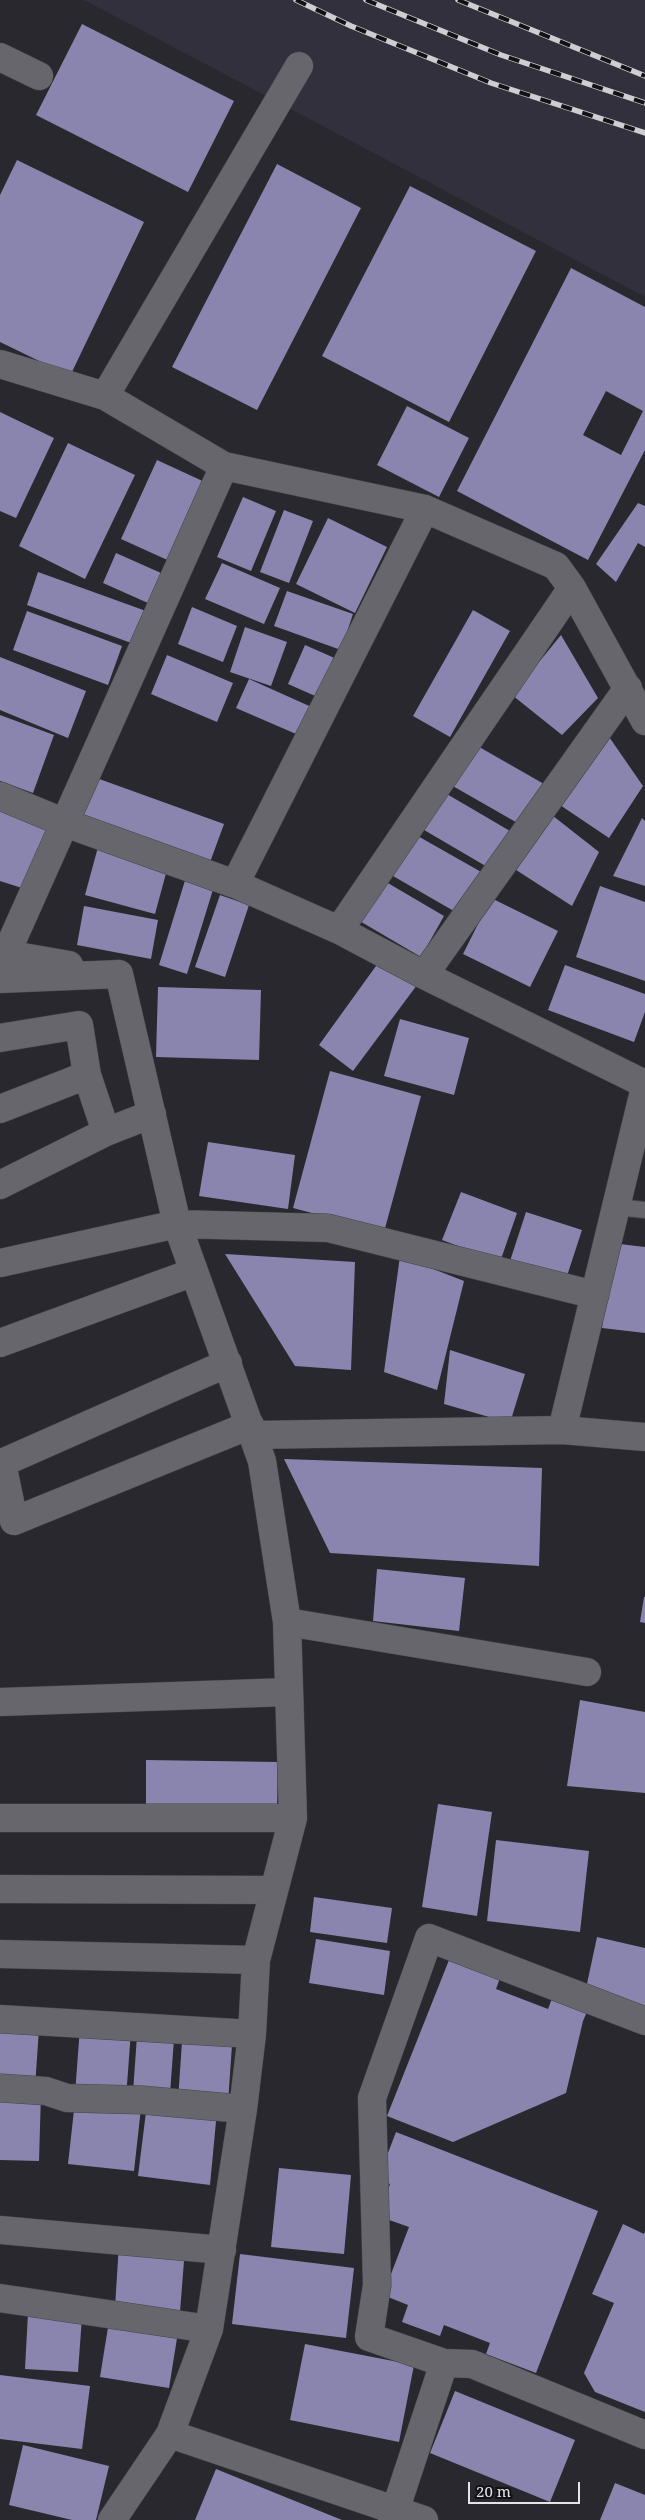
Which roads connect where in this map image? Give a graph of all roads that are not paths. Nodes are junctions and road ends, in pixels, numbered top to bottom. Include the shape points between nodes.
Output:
1 (0, 57) edge
2 (299, 66) dead end
3 (39, 76) dead end
4 (0, 364) edge
5 (105, 396) junction
6 (224, 466) junction
7 (425, 509) junction
8 (572, 588) junction
9 (628, 688) junction
10 (645, 721) edge
11 (0, 796) edge
12 (65, 823) junction
13 (235, 884) junction
14 (339, 930) junction
15 (2, 962) edge
16 (424, 975) junction
17 (0, 1038) edge
18 (87, 1075) junction
19 (645, 1084) edge
20 (645, 1087) edge
21 (0, 1109) edge
22 (152, 1114) junction
23 (106, 1132) junction
24 (0, 1185) edge
25 (616, 1207) junction
26 (645, 1210) edge
27 (177, 1224) junction
28 (0, 1264) edge
29 (194, 1272) junction
30 (595, 1295) junction
31 (0, 1343) edge
32 (228, 1363) junction
33 (251, 1430) junction
34 (562, 1430) junction
35 (645, 1436) edge
36 (287, 1622) junction
37 (587, 1672) dead end
38 (288, 1692) junction
39 (0, 1702) edge
40 (0, 1818) edge
41 (293, 1818) junction
42 (0, 1889) edge
43 (274, 1890) junction
44 (0, 1954) edge
45 (256, 1960) junction
46 (0, 2019) edge
47 (645, 2021) edge
48 (252, 2034) junction
49 (0, 2088) edge
50 (244, 2109) junction
51 (0, 2230) edge
52 (222, 2250) junction
53 (0, 2298) edge
54 (209, 2329) junction
55 (444, 2362) junction
56 (170, 2434) junction
57 (645, 2435) edge
58 (394, 2515) edge
59 (112, 2520) edge
60 (424, 2520) edge

1 - 3 street
2 - 5 street
4 - 5 street
5 - 6 street
6 - 7 street
6 - 12 street
7 - 8 street via 556,566
7 - 13 street
8 - 9 street
8 - 14 street
9 - 10 street
9 - 16 street
11 - 12 street
12 - 13 street
12 - 15 street
13 - 14 street
14 - 16 street
15 - 22 street via 120,974
16 - 19 street
17 - 18 street via 79,1025
18 - 21 street
18 - 23 street
20 - 25 street
22 - 23 street
22 - 27 street
23 - 24 street
25 - 26 lane
25 - 30 street
27 - 28 street
27 - 29 street
27 - 30 street via 328,1228
29 - 31 street
29 - 32 street
30 - 34 street
32 - 33 street
32 - 33 street via 2,1463 14,1521
33 - 34 street
33 - 36 street via 262,1461
34 - 35 street
36 - 37 street
36 - 38 street
38 - 39 street
38 - 41 street
40 - 41 street
41 - 43 street
42 - 43 street
43 - 45 street
44 - 45 street
45 - 48 street
46 - 48 street
47 - 55 street via 429,1938 372,2098 377,2285 369,2337
48 - 50 street
49 - 50 street via 46,2091 66,2098 142,2100
50 - 52 street
51 - 52 street
52 - 54 street
53 - 54 street
54 - 56 street
55 - 57 street via 472,2364
55 - 58 street
56 - 58 street
56 - 59 street
58 - 60 street

